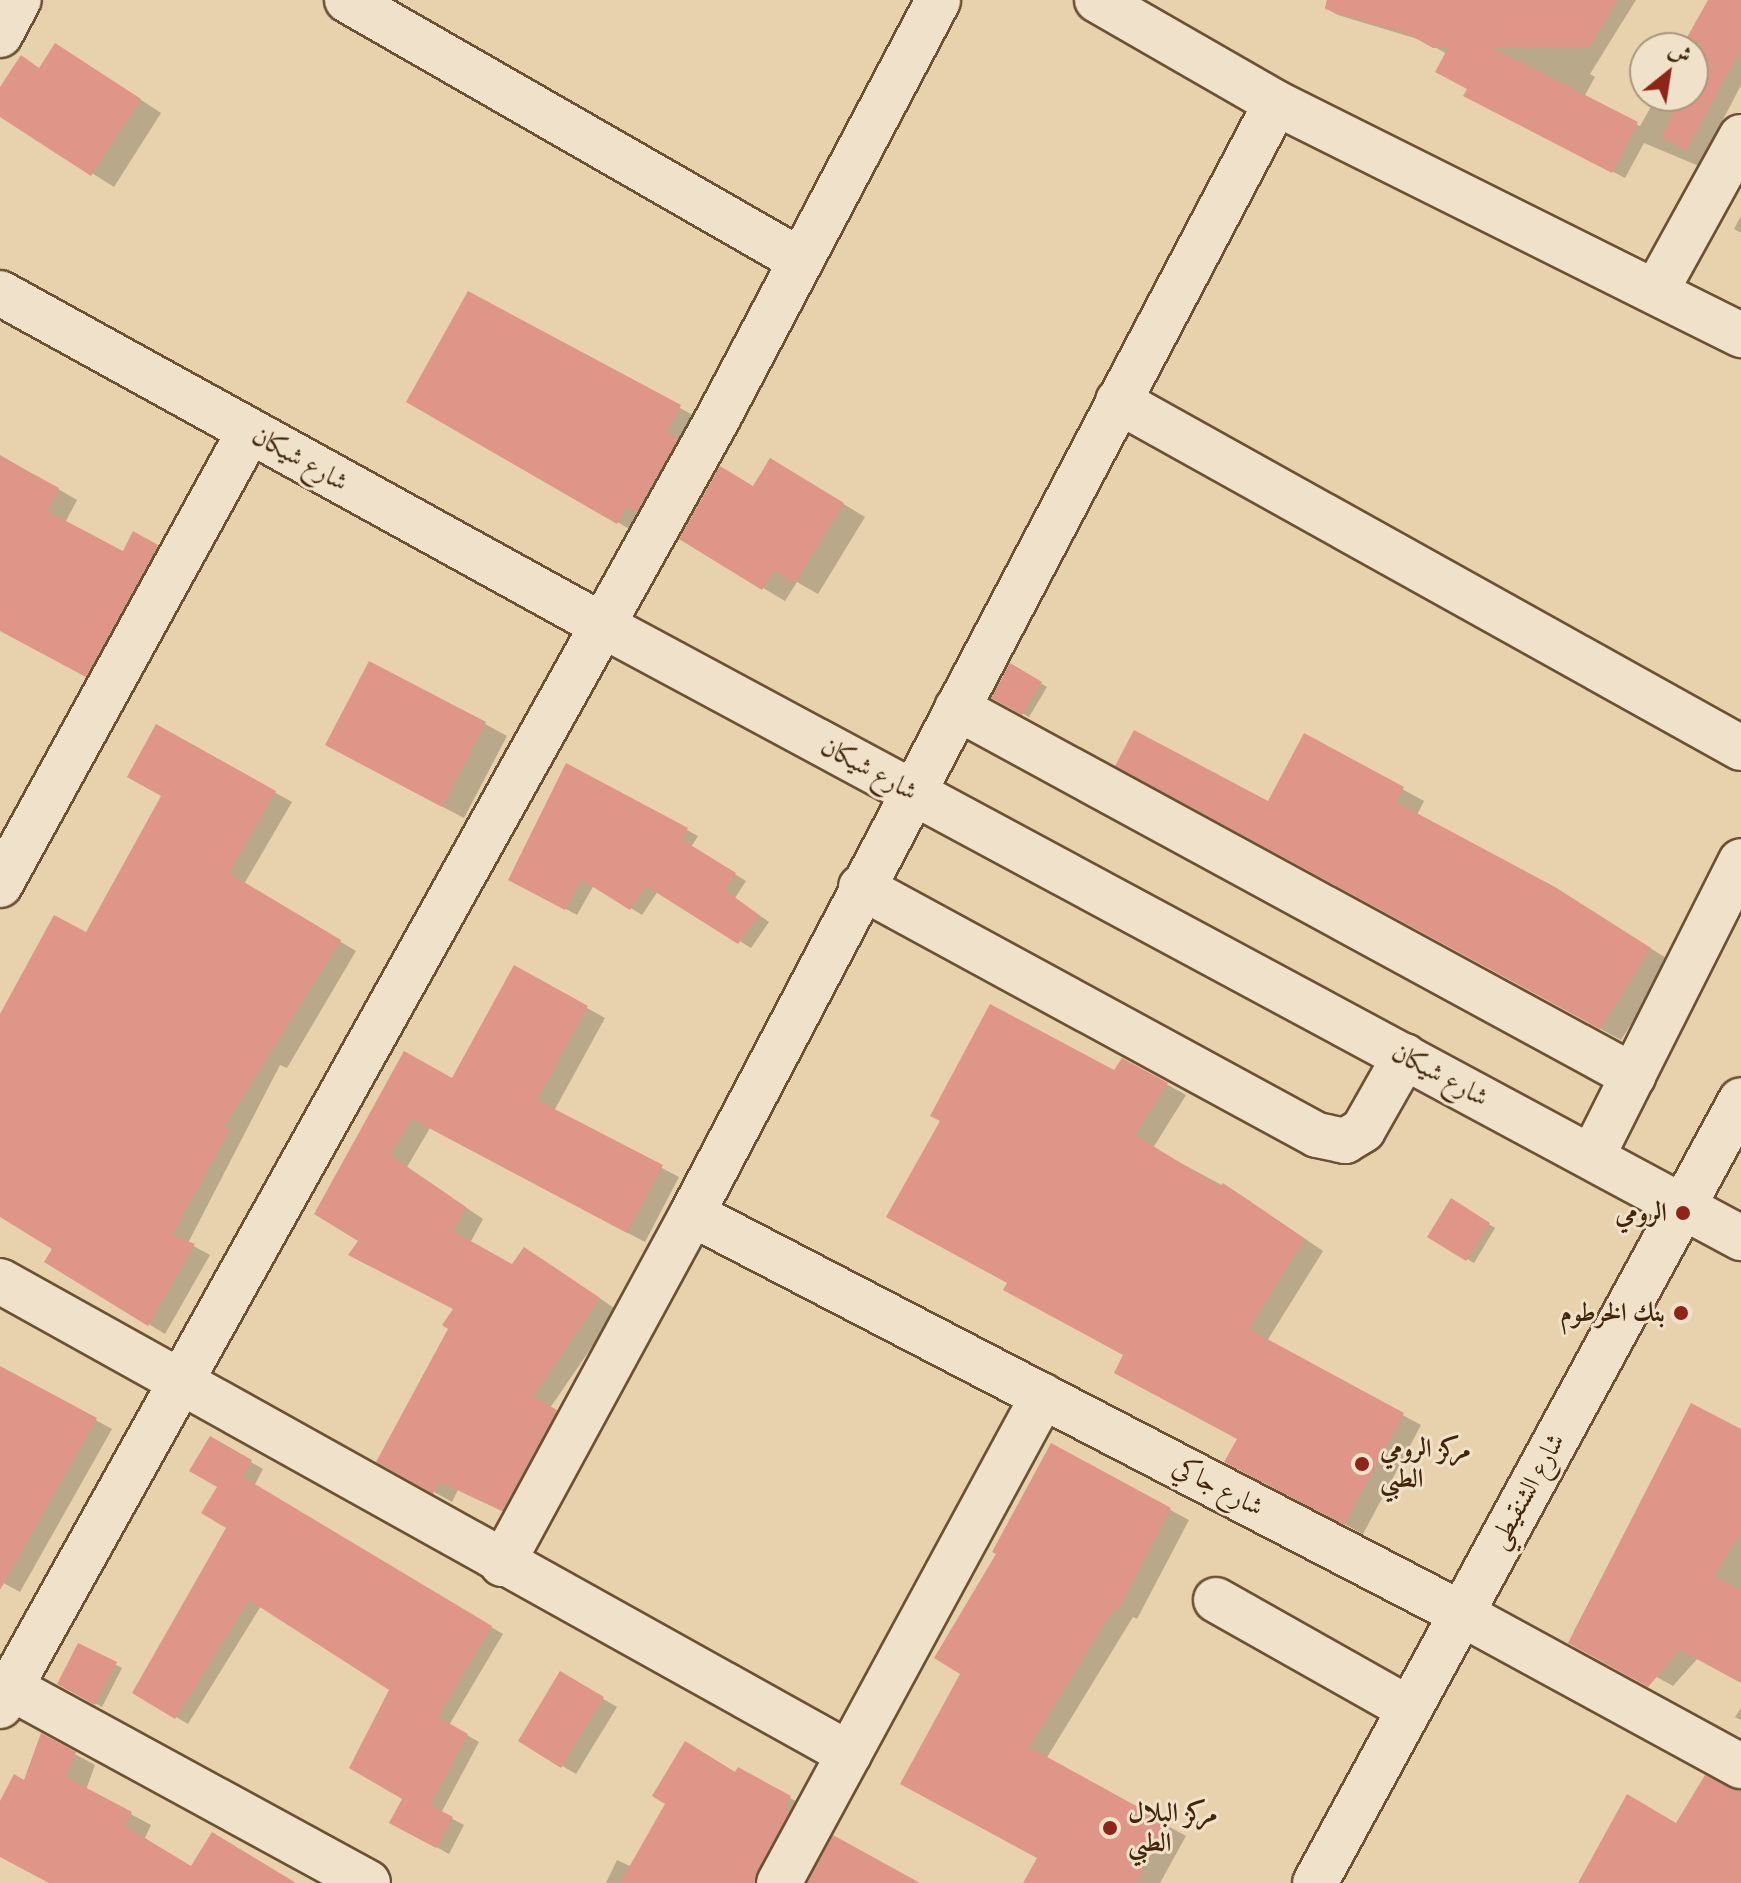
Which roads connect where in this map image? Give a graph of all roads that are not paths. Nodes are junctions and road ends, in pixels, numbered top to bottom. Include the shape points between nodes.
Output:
1 (19, 0) edge
2 (347, 0) edge
3 (938, 0) edge
4 (1097, 0) edge
5 (0, 35) edge
6 (1276, 103) junction
7 (1741, 137) edge
8 (798, 259) junction
9 (1656, 291) junction
10 (0, 293) edge
11 (1741, 335) edge
12 (1118, 401) junction
13 (249, 432) junction
14 (600, 624) junction
15 (957, 708) junction
16 (1741, 748) edge
17 (912, 792) junction
18 (12, 835) edge
19 (1741, 861) edge
20 (0, 885) edge
21 (861, 887) junction
22 (1405, 1056) junction
23 (1633, 1076) junction
24 (1741, 1100) edge
25 (1592, 1157) junction
26 (1685, 1207) junction
27 (692, 1214) junction
28 (1741, 1238) edge
29 (0, 1281) edge
30 (182, 1385) junction
31 (1043, 1396) junction
32 (502, 1564) junction
33 (1216, 1600) dead end
34 (1460, 1613) junction
35 (3, 1692) edge
36 (1408, 1708) junction
37 (849, 1754) junction
38 (1741, 1766) edge
39 (368, 1883) edge
40 (779, 1883) edge
41 (1315, 1883) edge

1 - 5 street
2 - 8 street
3 - 8 street
4 - 6 street
6 - 9 street
6 - 12 street
7 - 9 street
8 - 14 street via 718,418
9 - 11 street
10 - 13 street, شارع شيكان
12 - 15 street
12 - 16 street
13 - 14 street, شارع شيكان
13 - 18 street
14 - 17 street, شارع شيكان
14 - 30 street
15 - 17 street
15 - 23 street
17 - 21 street
17 - 22 street, شارع شيكان
18 - 20 street
19 - 23 street
21 - 22 street via 1317,1135 1345,1141 1363,1130
21 - 27 street
22 - 25 street, شارع شيكان
23 - 25 street
24 - 26 street, شارع الشنقيطي
25 - 26 street, شارع شيكان
26 - 28 street, شارع شيكان
26 - 34 street, شارع الشنقيطي
27 - 31 street, شارع جاكي
27 - 32 street
29 - 30 street
30 - 32 street
30 - 35 street
31 - 34 street, شارع جاكي
31 - 37 street
32 - 37 street
33 - 36 street
34 - 36 street, شارع الشنقيطي
34 - 38 street, شارع جاكي
35 - 39 street
36 - 41 street, شارع الشنقيطي
37 - 40 street

